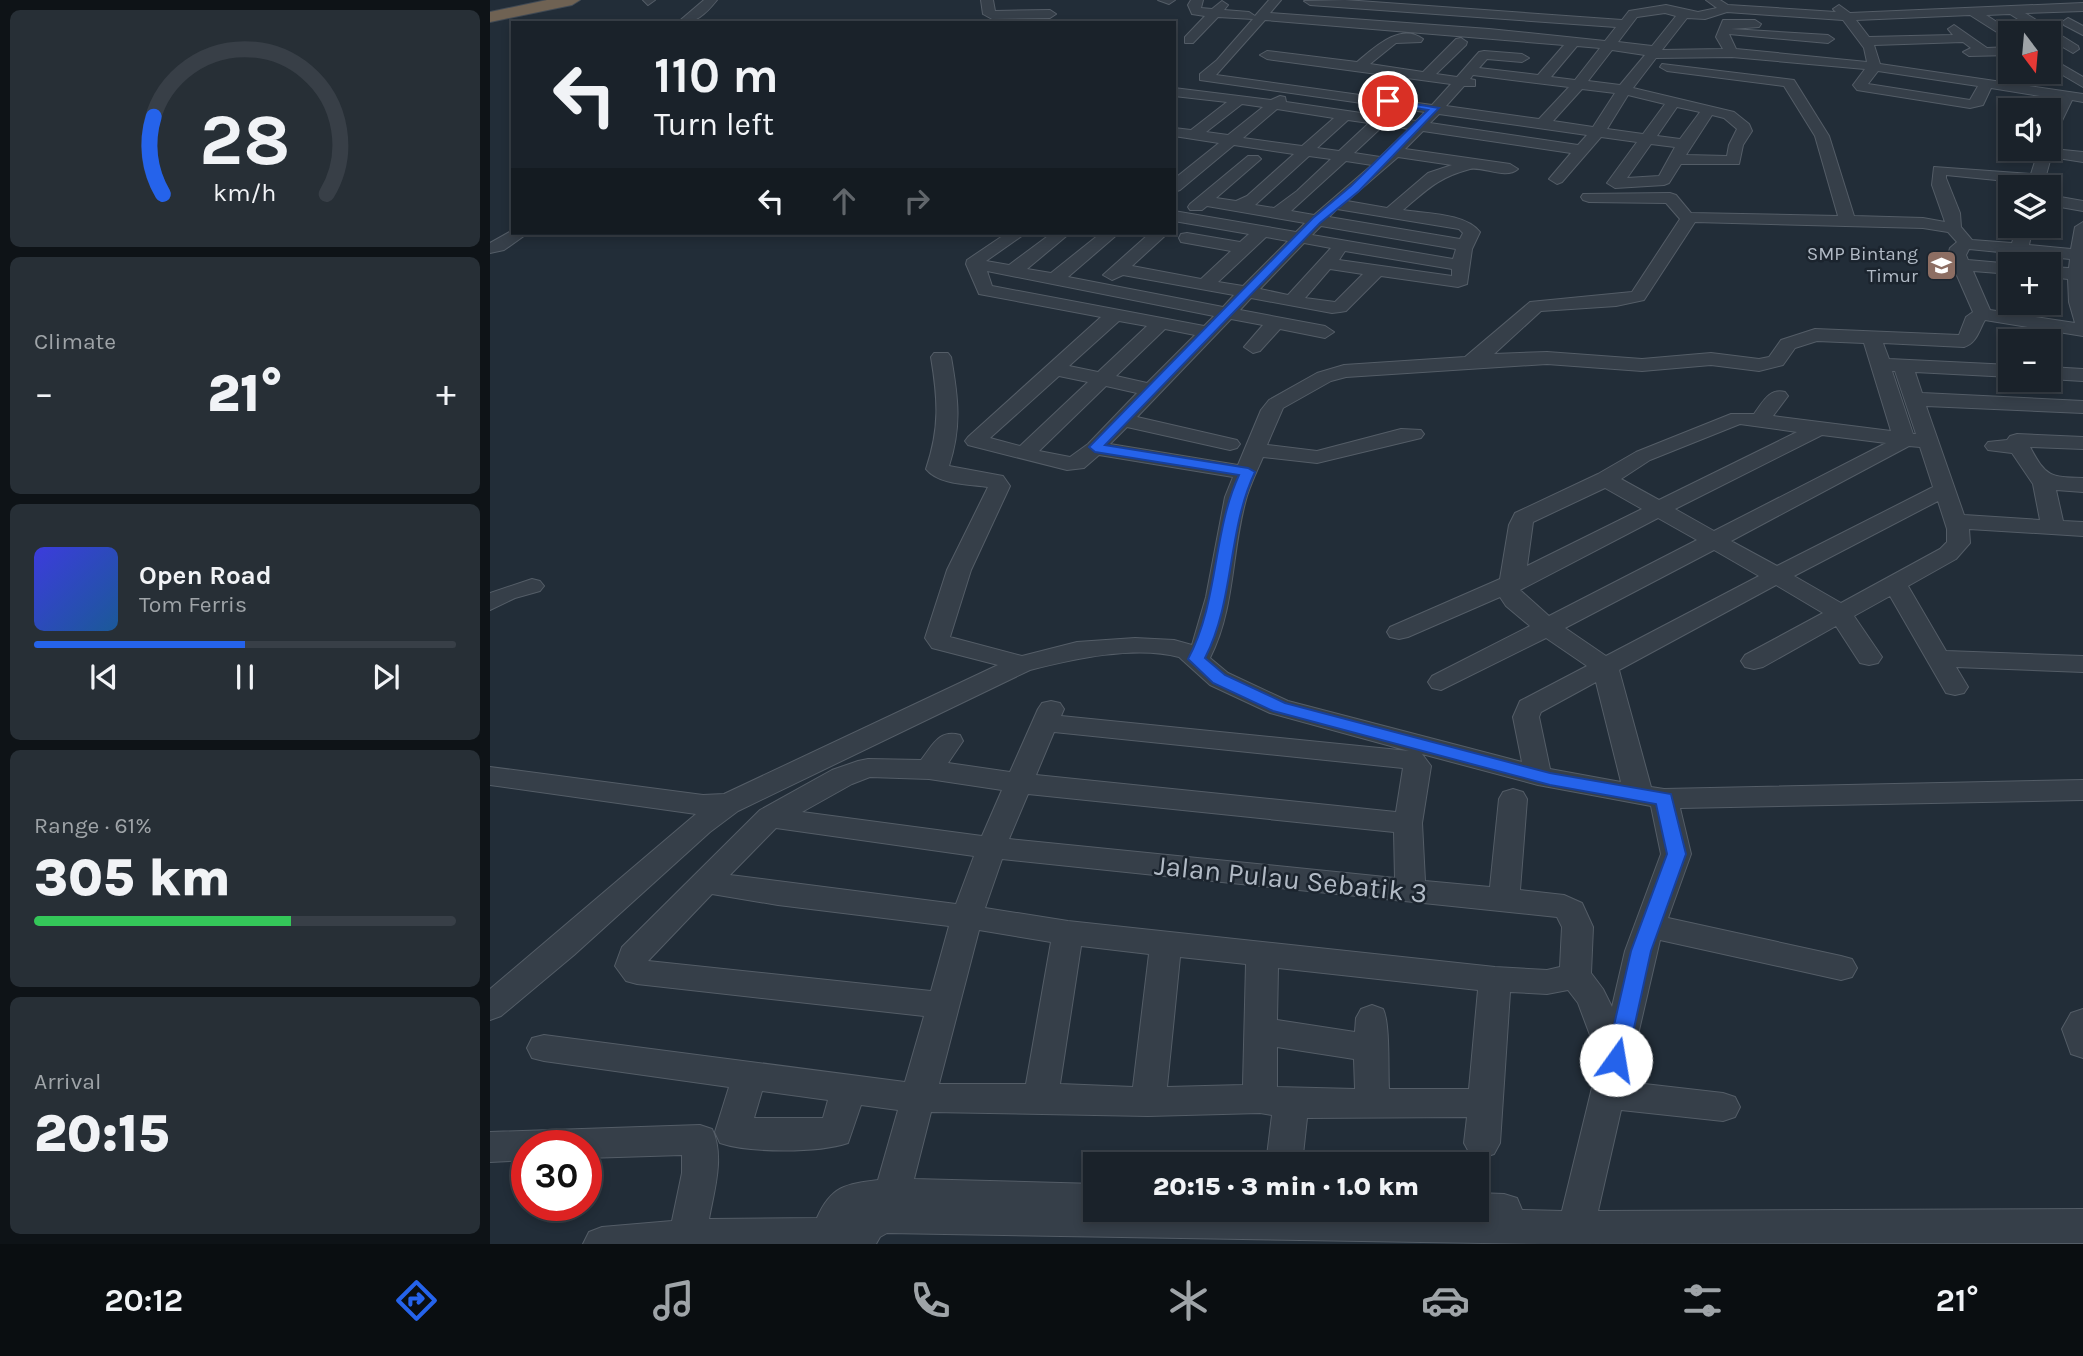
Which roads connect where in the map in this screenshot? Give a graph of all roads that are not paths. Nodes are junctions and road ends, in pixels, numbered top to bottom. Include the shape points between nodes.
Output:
1 (541, 0) edge
2 (572, 0) edge
3 (711, 0) edge
4 (987, 0) edge
5 (1197, 0) edge
6 (1227, 0) edge
7 (1263, 0) edge
8 (1275, 0) edge
9 (1429, 0) edge
10 (1711, 0) edge
11 (1778, 0) edge
12 (1909, 0) edge
13 (1955, 0) edge
14 (1007, 2) dead end
15 (1666, 4) edge
16 (1524, 6) junction
17 (2083, 7) edge
18 (1725, 8) junction
19 (490, 10) edge
20 (2012, 10) junction
21 (1054, 11) edge
22 (1302, 12) edge
23 (1972, 12) junction
24 (1214, 13) junction
25 (1413, 13) edge
26 (1930, 13) junction
27 (1684, 14) junction
28 (1512, 15) junction
29 (1255, 16) junction
30 (490, 17) edge
31 (1847, 17) junction
32 (1629, 18) edge
33 (685, 21) edge
34 (2031, 21) edge
35 (2083, 21) edge
36 (2062, 22) edge
37 (2068, 22) junction
38 (1500, 24) junction
39 (1951, 27) junction
40 (1998, 29) edge
41 (2083, 32) edge
42 (1489, 33) junction
43 (1861, 36) junction
44 (1664, 37) junction
45 (1965, 38) junction
46 (1930, 39) junction
47 (1189, 40) dead end
48 (1427, 40) junction
49 (1898, 40) junction
50 (2062, 40) edge
51 (1574, 41) junction
52 (1461, 42) junction
53 (1727, 42) junction
54 (1610, 45) junction
55 (1830, 45) junction
56 (1530, 48) junction
57 (2078, 49) edge
58 (1985, 52) junction
59 (1998, 52) edge
60 (1651, 56) junction
61 (1332, 59) junction
62 (2083, 61) edge
63 (1908, 62) junction
64 (2062, 62) edge
65 (1998, 64) edge
66 (1224, 66) junction
67 (1358, 67) junction
68 (1873, 67) junction
69 (2062, 70) edge
70 (1390, 72) junction
71 (1304, 74) dead end
72 (1506, 75) junction
73 (1425, 77) junction
74 (1542, 79) junction
75 (1948, 79) junction
76 (1369, 82) dead end
77 (1458, 82) junction
78 (2083, 83) edge
79 (1580, 84) junction
80 (2044, 84) edge
81 (1985, 85) junction
82 (1628, 87) junction
83 (1294, 88) junction
84 (2017, 90) junction
85 (1176, 92) edge
86 (1207, 94) junction
87 (2063, 95) junction
88 (1567, 96) junction
89 (1475, 97) dead end
90 (2015, 98) edge
91 (2083, 99) edge
92 (1238, 100) junction
93 (2061, 101) edge
94 (1673, 103) junction
95 (1274, 105) junction
96 (1434, 108) junction
97 (1710, 108) junction
98 (1185, 110) dead end
99 (1309, 110) junction
100 (1345, 114) junction
101 (1381, 120) junction
102 (1544, 123) junction
103 (1420, 125) junction
104 (1598, 131) junction
105 (1176, 132) edge
106 (1194, 135) junction
107 (1279, 136) junction
108 (1407, 137) junction
109 (1649, 137) junction
110 (1232, 140) junction
111 (1534, 141) junction
112 (2061, 143) edge
113 (2083, 143) edge
114 (1684, 144) junction
115 (1176, 148) edge
116 (2061, 148) edge
117 (1581, 150) junction
118 (1304, 151) junction
119 (1215, 154) junction
120 (1522, 155) junction
121 (1342, 156) junction
122 (1388, 157) junction
123 (2083, 157) edge
124 (1253, 159) junction
125 (1675, 159) junction
126 (2042, 161) edge
127 (1734, 162) junction
128 (1475, 163) junction
129 (1754, 163) dead end
130 (1288, 165) junction
131 (1510, 169) junction
132 (1557, 179) dead end
133 (1176, 185) edge
134 (1494, 185) dead end
135 (1589, 197) dead end
136 (1205, 201) junction
137 (2061, 203) edge
138 (1333, 204) junction
139 (2083, 206) edge
140 (1238, 207) junction
141 (1277, 213) junction
142 (1391, 213) junction
143 (1176, 217) edge
144 (1688, 219) junction
145 (1317, 220) junction
146 (1848, 223) junction
147 (2083, 227) edge
148 (1953, 228) junction
149 (1262, 230) junction
150 (517, 235) edge
151 (1015, 235) edge
152 (1059, 235) edge
153 (1109, 235) edge
154 (1158, 235) edge
155 (1301, 237) junction
156 (1187, 238) dead end
157 (2022, 238) edge
158 (1464, 244) junction
159 (1968, 244) junction
160 (1343, 245) junction
161 (490, 248) edge
162 (1243, 248) junction
163 (2019, 249) junction
164 (2077, 255) junction
165 (1135, 256) junction
166 (1326, 263) junction
167 (975, 264) junction
168 (1460, 265) junction
169 (1961, 265) junction
170 (1998, 268) edge
171 (1119, 269) junction
172 (1013, 271) junction
173 (1220, 271) junction
174 (1376, 272) junction
175 (2061, 273) edge
176 (2076, 274) junction
177 (1056, 278) junction
178 (1205, 284) junction
179 (1097, 286) junction
180 (1248, 291) junction
181 (1293, 300) junction
182 (1074, 307) junction
183 (2082, 310) edge
184 (1227, 311) junction
185 (1983, 314) junction
186 (1115, 315) junction
187 (1276, 322) junction
188 (1160, 324) junction
189 (2083, 330) edge
190 (1208, 332) junction
191 (1325, 332) dead end
192 (1872, 337) junction
193 (1253, 347) dead end
194 (941, 356) dead end
195 (1472, 361) junction
196 (1879, 365) junction
197 (1903, 366) junction
198 (1055, 369) junction
199 (1998, 371) edge
200 (2061, 374) edge
201 (2083, 375) edge
202 (1103, 379) junction
203 (1151, 390) junction
204 (1778, 397) dead end
205 (1914, 399) junction
206 (2001, 403) junction
207 (2083, 407) edge
208 (1121, 419) junction
209 (1760, 420) junction
210 (1818, 429) junction
211 (1414, 434) dead end
212 (1903, 438) junction
213 (1929, 442) junction
214 (2083, 443) edge
215 (1230, 444) dead end
216 (2018, 444) junction
217 (1995, 446) dead end
218 (1095, 447) junction
219 (1257, 450) junction
220 (1023, 454) junction
221 (1248, 472) junction
222 (1606, 479) junction
223 (2044, 483) junction
224 (2083, 485) edge
225 (1944, 490) junction
226 (1656, 509) junction
227 (1955, 521) junction
228 (2053, 528) junction
229 (2083, 529) edge
230 (1713, 542) junction
231 (1776, 576) junction
232 (1894, 583) junction
233 (1509, 584) junction
234 (532, 586) dead end
235 (490, 603) edge
236 (1840, 612) junction
237 (1547, 627) junction
238 (1399, 632) dead end
239 (1869, 657) dead end
240 (1938, 658) junction
241 (1197, 659) junction
242 (1754, 661) dead end
243 (1021, 664) junction
244 (2083, 664) edge
245 (1605, 667) junction
246 (1441, 682) dead end
247 (1955, 687) dead end
248 (950, 741) dead end
249 (929, 770) junction
250 (490, 776) edge
251 (1538, 776) junction
252 (1018, 783) junction
253 (2083, 790) edge
254 (1652, 797) junction
255 (1513, 799) dead end
256 (728, 804) junction
257 (770, 817) junction
258 (1408, 823) junction
259 (991, 848) junction
260 (708, 882) junction
261 (1410, 892) junction
262 (1504, 899) junction
263 (967, 917) junction
264 (1650, 926) junction
265 (1068, 933) junction
266 (1166, 943) junction
267 (1262, 952) junction
268 (1840, 968) dead end
269 (1575, 976) junction
270 (1495, 979) junction
271 (944, 1005) junction
272 (490, 1007) edge
273 (2083, 1022) edge
274 (1261, 1031) junction
275 (2083, 1045) edge
276 (544, 1048) dead end
277 (1616, 1060) junction
278 (750, 1078) junction
279 (848, 1090) junction
280 (1608, 1094) junction
281 (916, 1098) junction
282 (1041, 1098) junction
283 (1148, 1102) junction
284 (1276, 1102) junction
285 (1373, 1103) junction
286 (1485, 1103) junction
287 (1723, 1107) dead end
288 (1482, 1143) dead end
289 (490, 1147) edge
290 (1282, 1152) edge
291 (892, 1194) junction
292 (1083, 1200) edge
293 (1489, 1214) edge
294 (2083, 1226) edge
295 (1582, 1228) edge
296 (1143, 1233) edge
297 (687, 1240) edge
298 (838, 1241) edge
299 (602, 1244) edge

1 - 19 highway
2 - 30 highway
3 - 33 street
4 - 21 street via 992,15
5 - 24 street via 1195,10
6 - 24 street
7 - 29 street
8 - 29 street
9 - 16 street
10 - 18 street
11 - 31 street via 1839,3
12 - 26 street
13 - 23 street
14 - 21 street via 1014,2 1014,7
15 - 27 street
15 - 32 street
16 - 28 street
16 - 32 street
17 - 20 street
18 - 27 street via 1712,15
18 - 31 street
20 - 23 street
20 - 34 street
22 - 25 street
22 - 25 street via 1324,27 1357,29
22 - 29 street
23 - 26 street
23 - 40 street
24 - 29 street
24 - 47 street
25 - 28 street
25 - 38 street
25 - 42 street
26 - 31 street
26 - 39 street
27 - 44 street
28 - 32 street
28 - 38 street
29 - 66 street
29 - 66 street via 1202,68
31 - 43 street
32 - 38 street
32 - 54 street
35 - 37 street
36 - 37 street
37 - 41 street
38 - 42 street
39 - 43 street
39 - 45 street
42 - 56 street
43 - 49 street
43 - 55 street
43 - 68 street via 1874,57
44 - 53 street
44 - 60 street
45 - 46 street
45 - 58 street
46 - 49 street
46 - 58 street via 1947,53
48 - 52 street
48 - 67 street via 1393,39
48 - 70 street
49 - 63 street
50 - 57 street
51 - 54 street
51 - 56 street
51 - 74 street
52 - 56 street
52 - 73 street
53 - 55 street
53 - 55 street
53 - 60 street
54 - 60 street
54 - 79 street
55 - 68 street
56 - 72 street
56 - 77 street via 1484,55
58 - 59 street
60 - 82 street
60 - 146 street via 1789,83 1822,136
61 - 67 street
61 - 71 street via 1270,51 1257,67
61 - 83 street
62 - 64 street
63 - 68 street
63 - 75 street
65 - 75 street via 1949,66
66 - 83 street via 1206,77
67 - 70 street
68 - 81 street via 1862,87 1973,104
69 - 78 street
70 - 73 street
72 - 74 street
72 - 77 street
73 - 77 street
74 - 79 street
75 - 81 street
76 - 77 street
77 - 88 street
77 - 89 street
77 - 96 street
79 - 82 street
79 - 88 street
80 - 87 street
81 - 84 street
82 - 94 street
82 - 97 street
82 - 104 street
83 - 95 street
83 - 96 street
84 - 87 street
84 - 90 street
85 - 86 street
86 - 92 street
86 - 98 street
87 - 91 street
87 - 93 street
88 - 102 street via 1550,107
92 - 95 street
92 - 106 street
94 - 97 street
94 - 109 street
95 - 99 street
95 - 110 street
96 - 102 street
96 - 103 street
97 - 114 street
97 - 127 street via 1744,127
99 - 100 street
99 - 107 street
100 - 101 street
100 - 118 street
101 - 103 street
101 - 121 street
102 - 104 street
103 - 108 street
103 - 111 street
104 - 109 street
104 - 117 street
105 - 106 street
106 - 110 street
107 - 110 street
107 - 118 street
108 - 120 street
108 - 122 street
109 - 114 street
109 - 125 street via 1615,183 1663,181
110 - 119 street
111 - 117 street
111 - 120 street
112 - 113 street
114 - 125 street
115 - 119 street
116 - 123 street
117 - 132 street
118 - 121 street
118 - 130 street
119 - 124 street
119 - 133 street
120 - 131 street
121 - 122 street
121 - 141 street
122 - 128 street
122 - 138 street
124 - 130 street
124 - 136 street
125 - 127 street
126 - 148 street via 2037,180 1939,170 1939,185 1953,212
127 - 129 street
128 - 131 street
128 - 142 street via 1433,176
130 - 140 street via 1253,199
131 - 134 street
135 - 144 street via 1670,198
136 - 140 street
136 - 143 street
137 - 139 street
138 - 142 street
138 - 145 street
140 - 141 street
141 - 145 street
142 - 158 street via 1467,226 1472,232
143 - 149 street
144 - 146 street
144 - 195 street via 1639,295 1532,307
145 - 155 street
145 - 158 street
146 - 148 street via 1923,223
147 - 164 street
148 - 159 street
149 - 155 street
149 - 162 street
150 - 161 street
151 - 167 street
152 - 172 street
153 - 177 street
154 - 165 street
155 - 160 street
155 - 180 street
156 - 162 street
157 - 163 street
158 - 168 street
159 - 163 street
159 - 169 street via 1956,250
160 - 166 street
160 - 168 street
162 - 173 street
163 - 164 street
164 - 176 street
165 - 171 street
165 - 173 street
166 - 174 street
166 - 181 street
167 - 172 street
167 - 182 street via 985,290
168 - 174 street via 1461,280 1455,282
169 - 170 street
169 - 185 street
171 - 178 street
171 - 179 street
172 - 177 street
173 - 178 street
174 - 181 street via 1340,307
175 - 176 street
176 - 183 street
177 - 179 street
178 - 180 street
179 - 182 street
179 - 184 street
180 - 181 street
180 - 184 street
182 - 186 street
184 - 187 street
184 - 190 street
185 - 189 street
185 - 192 street via 1975,317 1964,341
186 - 188 street
186 - 198 street
187 - 191 street
187 - 193 street
188 - 190 street
188 - 202 street
190 - 203 street
192 - 195 street via 1812,335 1791,342 1776,361 1759,365 1711,359 1642,365 1546,358
192 - 196 street
194 - 243 street via 949,404 937,469 995,481 999,486 959,570 937,638 941,643
195 - 219 street via 1352,370 1324,377 1271,410
196 - 197 street
196 - 212 street
197 - 199 street
197 - 205 street
198 - 202 street
198 - 220 street via 974,440
200 - 201 street
202 - 203 street
202 - 220 street
203 - 208 street
204 - 209 street
205 - 206 street
205 - 213 street
206 - 207 street
206 - 216 street
208 - 215 street
208 - 218 street
209 - 210 street
209 - 222 street via 1738,418 1643,456
210 - 212 street
210 - 226 street
211 - 219 street via 1314,458
212 - 213 street
212 - 230 street via 1884,454
213 - 225 street
214 - 216 street
216 - 217 street
216 - 223 street via 2034,477
218 - 220 street via 1074,464
218 - 221 street
219 - 221 street
221 - 241 street via 1236,497 1219,597
222 - 226 street
222 - 233 street via 1523,518
223 - 224 street
223 - 228 street
225 - 227 street
225 - 231 street
226 - 230 street
226 - 233 street
227 - 228 street
227 - 232 street via 1956,548
228 - 229 street
230 - 231 street
230 - 237 street
231 - 236 street
231 - 245 street
232 - 236 street
232 - 240 street
233 - 237 street via 1515,601
233 - 238 street
234 - 235 street
236 - 239 street
236 - 242 street
237 - 245 street
237 - 246 street
240 - 244 street
240 - 247 street
241 - 243 street via 1179,649 1135,646 1077,650
241 - 251 street via 1219,679 1279,707
243 - 256 street
245 - 251 street via 1526,709
245 - 254 street
248 - 249 street
249 - 252 street
249 - 257 street via 857,770
250 - 256 street via 703,805
251 - 254 street
252 - 258 street
252 - 258 street via 1049,716 1408,759 1417,766
252 - 259 street
253 - 254 street
254 - 264 street via 1676,854
255 - 262 street
256 - 272 street
257 - 259 street, Jalan Pulau Sebatik 3
257 - 260 street
258 - 261 street
259 - 261 street, Jalan Pulau Sebatik 3
259 - 263 street
260 - 263 street
260 - 271 street via 634,956 631,966 637,972
261 - 262 street, Jalan Pulau Sebatik 3
262 - 269 street, Jalan Pulau Sebatik 3 via 1564,906 1574,913
263 - 265 street
263 - 271 street
264 - 268 street
264 - 277 street
265 - 266 street
265 - 282 street
266 - 267 street
266 - 283 street
267 - 270 street
267 - 274 street
269 - 270 street via 1547,982
269 - 277 street via 1592,998
270 - 286 street
271 - 281 street
273 - 275 street via 2078,1029
274 - 284 street
274 - 285 street via 1371,1033
276 - 278 street
277 - 280 street
278 - 279 street
278 - 279 street via 732,1132 836,1132
279 - 281 street
280 - 287 street
280 - 295 street
281 - 282 street
281 - 291 street
282 - 283 street
283 - 284 street
284 - 285 street
284 - 290 street
285 - 286 street
286 - 288 street
289 - 297 street via 700,1140 700,1173
291 - 292 street
291 - 298 street via 851,1199 835,1218
293 - 295 street
294 - 295 street
295 - 296 street
296 - 298 street via 887,1217 868,1221 859,1233
297 - 298 street
297 - 299 street

